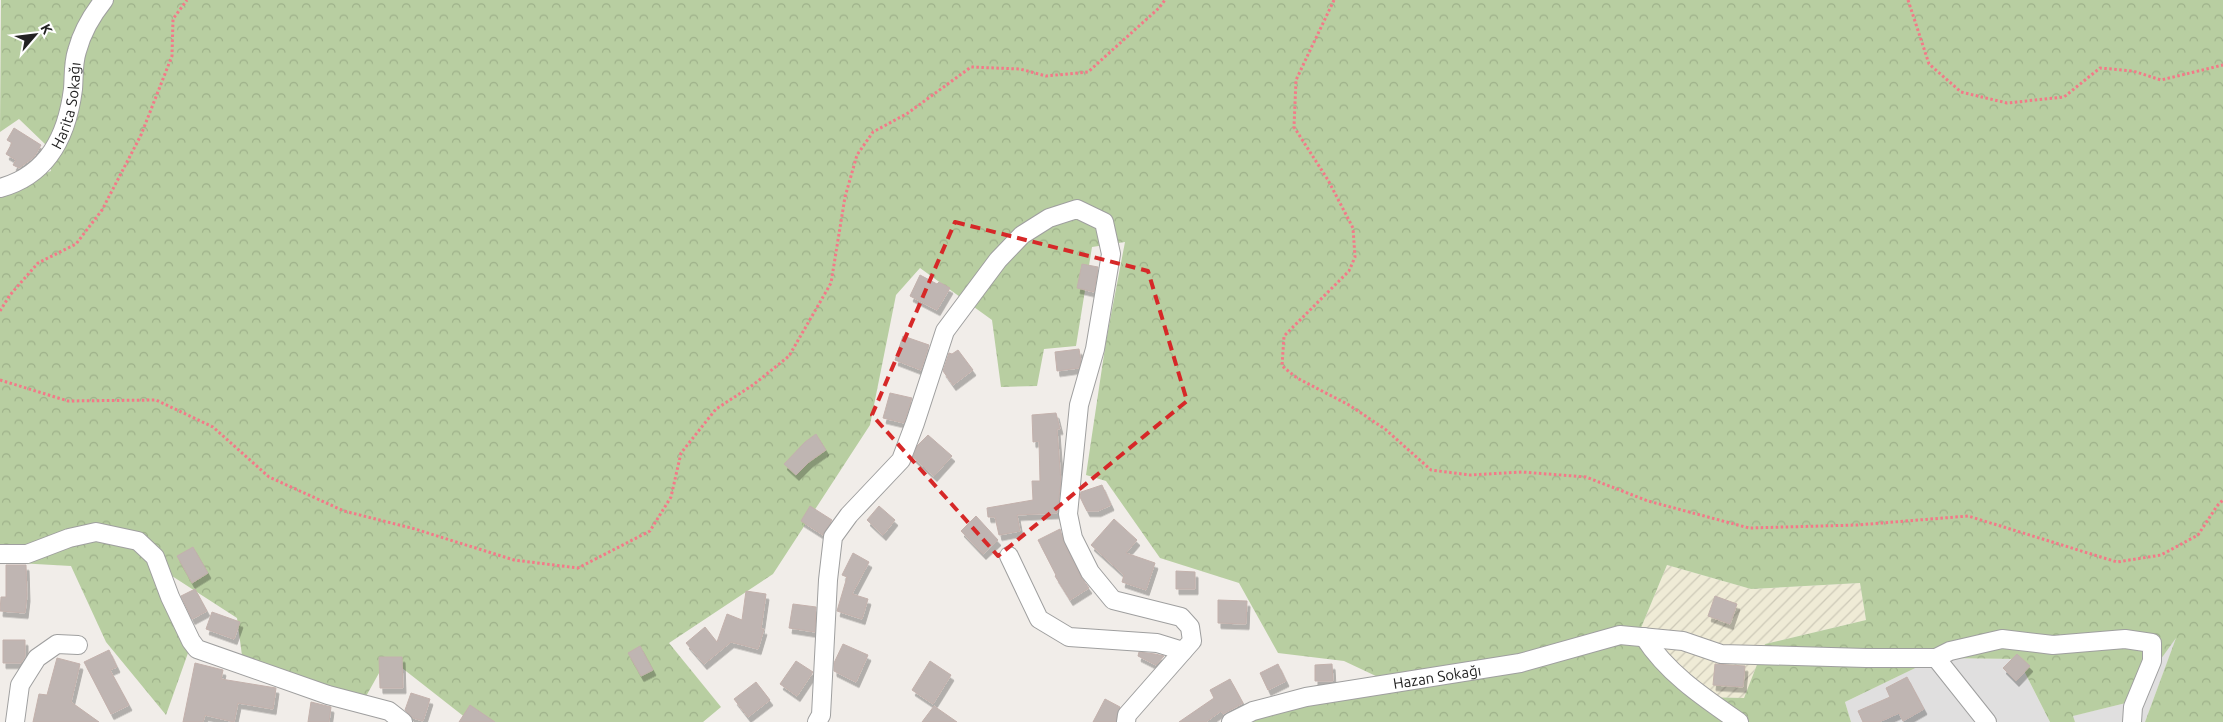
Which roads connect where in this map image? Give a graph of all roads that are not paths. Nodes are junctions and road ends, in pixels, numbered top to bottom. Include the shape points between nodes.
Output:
1 (104, 0) edge
2 (0, 188) edge
3 (0, 554) edge
4 (1009, 556) dead end
5 (1644, 637) junction
6 (78, 645) dead end
7 (1183, 651) junction
8 (1936, 658) junction
9 (15, 722) edge
10 (403, 722) edge
11 (817, 722) edge
12 (1126, 722) edge
13 (1231, 722) edge
14 (1739, 722) edge
15 (1988, 722) edge
16 (2132, 722) edge

1 - 2 street, Harita Sokağı via 92,15 76,52 73,92 61,136 48,159 33,173
3 - 10 street via 27,554 96,532 138,541 155,557 170,597 197,649 328,695 389,711
4 - 7 street via 1039,619 1069,637 1157,643
5 - 8 street, Hazan Sokağı via 1683,641 1721,654
5 - 13 street, Hazan Sokağı via 1620,635 1520,664 1306,697 1252,711
5 - 14 street via 1671,672
6 - 9 street via 56,644 37,658 20,686
7 - 11 street via 1192,641 1190,627 1181,617 1112,600 1090,572 1073,538 1068,514 1079,405 1095,349 1111,254 1104,222 1077,209 1049,218 1022,235 998,260 950,323 901,460 849,515 833,537 822,715
7 - 12 street via 1127,715
8 - 15 street
8 - 16 street via 1950,651 2002,639 2053,645 2125,638 2152,642 2152,660 2133,707

